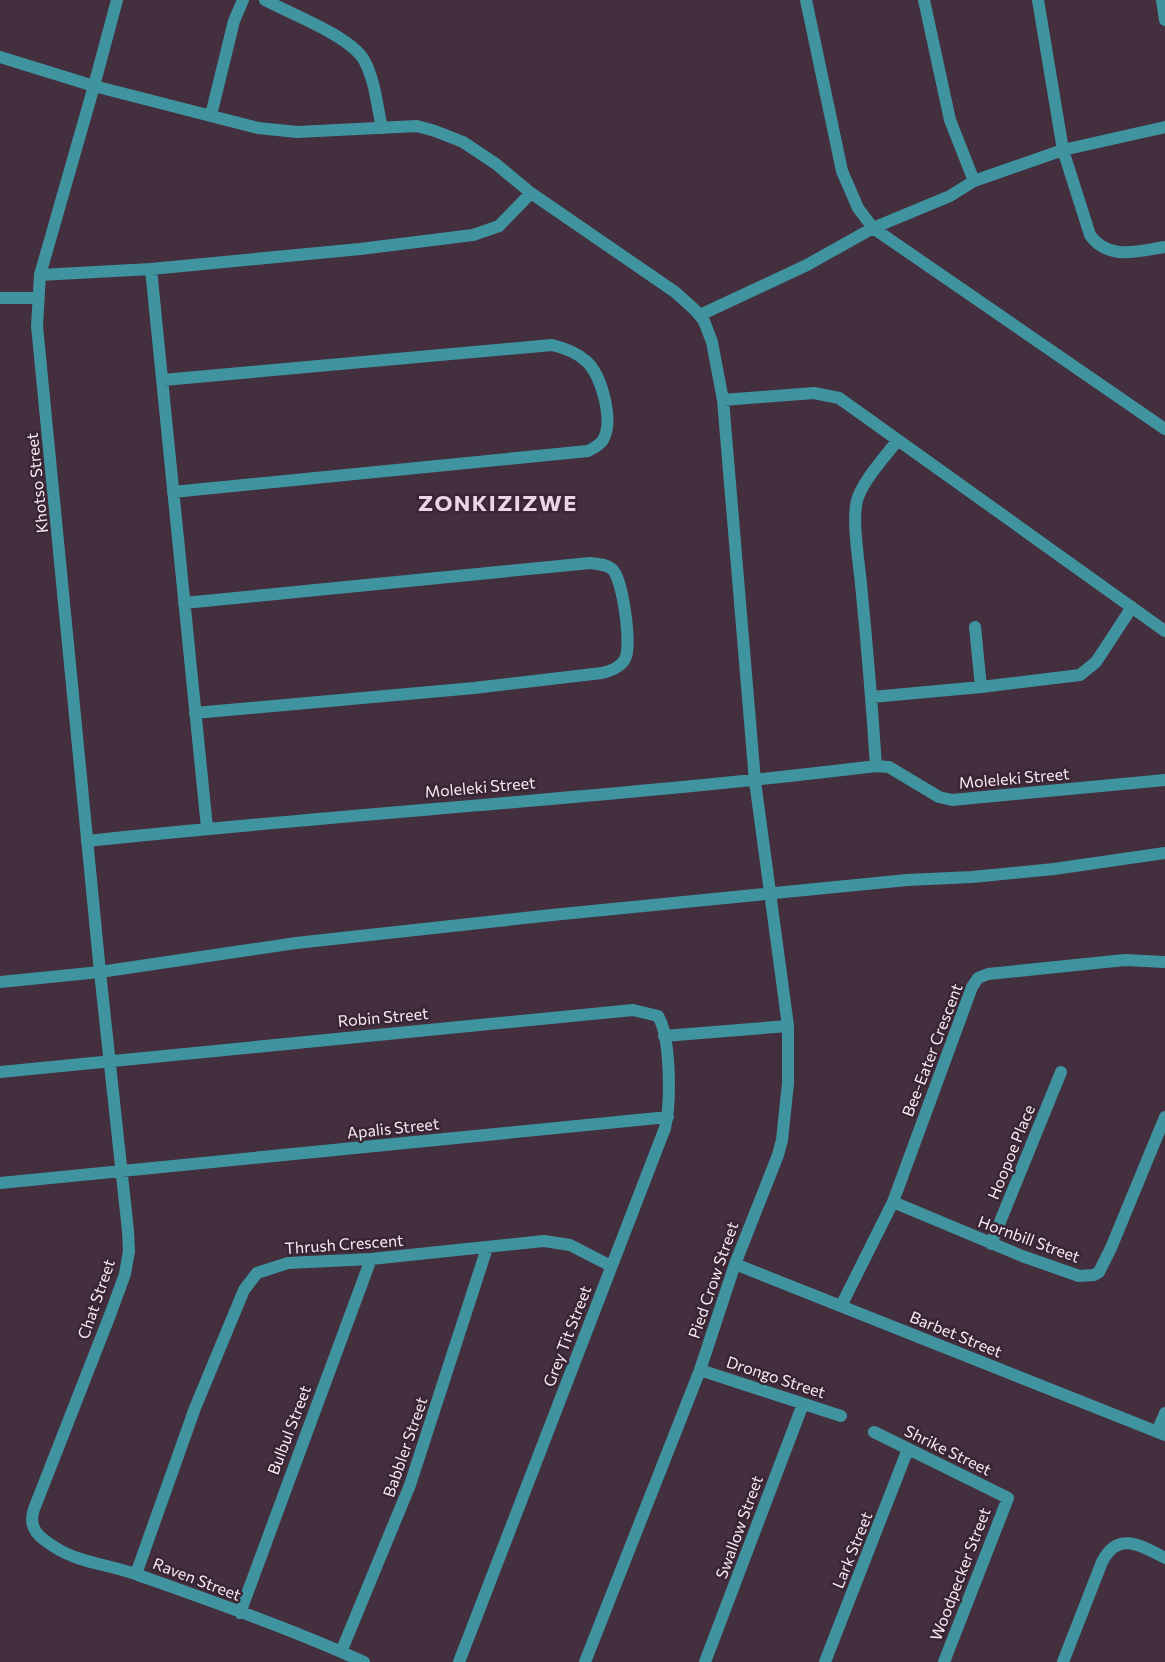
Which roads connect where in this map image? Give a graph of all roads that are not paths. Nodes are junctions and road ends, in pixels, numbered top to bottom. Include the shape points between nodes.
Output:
1 (117, 0) edge
2 (243, 0) edge
3 (265, 0) edge
4 (806, 0) edge
5 (924, 0) edge
6 (1038, 0) edge
7 (1162, 0) edge
8 (1165, 20) edge
9 (0, 57) edge
10 (94, 86) junction
11 (211, 115) junction
12 (382, 128) junction
13 (1165, 128) edge
14 (1064, 150) junction
15 (974, 181) junction
16 (531, 193) junction
17 (873, 228) junction
18 (1165, 247) edge
19 (151, 269) junction
20 (40, 275) junction
21 (0, 298) edge
22 (38, 298) junction
23 (700, 315) junction
24 (163, 380) junction
25 (723, 400) junction
26 (1163, 423) edge
27 (897, 441) junction
28 (173, 492) junction
29 (184, 603) junction
30 (1132, 607) junction
31 (975, 627) dead end
32 (1165, 631) edge
33 (981, 687) junction
34 (872, 697) junction
35 (195, 713) junction
36 (876, 766) junction
37 (1165, 780) edge
38 (755, 781) junction
39 (207, 828) junction
40 (87, 841) junction
41 (1165, 853) edge
42 (769, 894) junction
43 (1165, 962) edge
44 (100, 972) junction
45 (0, 982) edge
46 (658, 1016) joint
47 (788, 1026) junction
48 (664, 1036) junction
49 (110, 1061) junction
50 (0, 1072) edge
51 (1061, 1072) dead end
52 (668, 1117) junction
53 (1165, 1117) edge
54 (121, 1171) junction
55 (0, 1183) edge
56 (893, 1202) junction
57 (991, 1244) junction
58 (487, 1248) junction
59 (372, 1259) junction
60 (735, 1264) junction
61 (611, 1266) junction
62 (841, 1306) junction
63 (700, 1370) junction
64 (803, 1404) junction
65 (1165, 1413) edge
66 (842, 1416) dead end
67 (874, 1432) dead end
68 (1161, 1434) edge
69 (908, 1449) junction
70 (1008, 1498) joint
71 (30, 1518) joint
72 (1165, 1558) edge
73 (136, 1574) junction
74 (240, 1613) junction
75 (341, 1652) junction
76 (364, 1662) edge
77 (459, 1662) edge
78 (585, 1662) edge
79 (705, 1662) edge
80 (825, 1662) edge
81 (944, 1662) edge
82 (1063, 1662) edge

1 - 10 street, Khotso Street
2 - 11 street via 234,21
3 - 12 street via 329,32 361,56 369,72
4 - 17 street via 843,171 858,208
5 - 15 street via 950,120
6 - 14 street
7 - 8 street
9 - 10 street
10 - 11 street
10 - 20 street, Khotso Street
11 - 12 street via 282,131
12 - 16 street via 417,126 463,142
13 - 14 street
14 - 15 street
14 - 18 street via 1085,225 1098,246 1126,253
15 - 17 street via 950,196
16 - 19 street via 504,222 482,233
16 - 23 street via 675,292
17 - 23 street via 807,265
17 - 26 street
19 - 20 street
19 - 24 street
20 - 22 street, Khotso Street
21 - 22 street
22 - 40 street, Khotso Street via 37,326
23 - 25 street, Pied Crow Street via 712,342
24 - 28 street
24 - 28 street via 552,345 566,348 585,360 597,376 607,427 599,444 588,451
25 - 27 street via 823,393 848,404
25 - 38 street, Pied Crow Street
27 - 30 street
27 - 34 street via 865,485 856,507
28 - 29 street
29 - 35 street
29 - 35 street via 590,563 609,567 616,575 627,636 626,657 615,669 602,673
30 - 32 street
30 - 33 street via 1096,662 1080,675
31 - 33 street
33 - 34 street
34 - 36 street
35 - 39 street
36 - 37 street, Moleleki Street via 889,767 939,797 952,800
36 - 38 street, Moleleki Street
38 - 39 street, Moleleki Street
38 - 42 street, Pied Crow Street
39 - 40 street, Moleleki Street
40 - 44 street, Khotso Street
41 - 42 street via 1054,869
42 - 44 street via 296,943
42 - 47 street, Pied Crow Street
43 - 56 street, Bee-Eater Crescent via 1125,960 978,978
44 - 45 street
44 - 49 street, Chat Street
46 - 48 street, Grey Tit Street
46 - 49 street, Robin Street via 633,1010
47 - 48 street
47 - 60 street, Pied Crow Street via 782,1140
48 - 52 street, Grey Tit Street via 669,1076
49 - 50 street, Robin Street
49 - 54 street, Chat Street
51 - 57 street, Hoopoe Place
52 - 54 street, Apalis Street
52 - 61 street, Grey Tit Street
53 - 57 street, Hornbill Street via 1097,1274 1079,1276
54 - 55 street, Apalis Street
54 - 71 street, Chat Street via 129,1239 125,1274
56 - 57 street, Hornbill Street
56 - 62 street, Bee-Eater Crescent
58 - 59 street, Thrush Crescent
58 - 61 street, Thrush Crescent via 553,1242 570,1245
58 - 75 street, Babbler Street via 410,1485
59 - 73 street, Thrush Crescent via 288,1263 252,1277 195,1408
59 - 74 street, Bulbul Street
60 - 62 street, Barbet Street
60 - 63 street, Pied Crow Street
61 - 77 street, Grey Tit Street
62 - 68 street, Barbet Street
63 - 64 street, Drongo Street
63 - 78 street, Pied Crow Street
64 - 66 street, Drongo Street
64 - 79 street, Swallow Street
65 - 68 street
67 - 69 street, Shrike Street
69 - 70 street, Shrike Street
69 - 80 street, Lark Street
70 - 81 street, Woodpecker Street
71 - 73 street, Raven Street via 37,1533 58,1550
72 - 82 street via 1128,1542 1106,1554
73 - 74 street, Raven Street
74 - 75 street, Raven Street
75 - 76 street, Raven Street

